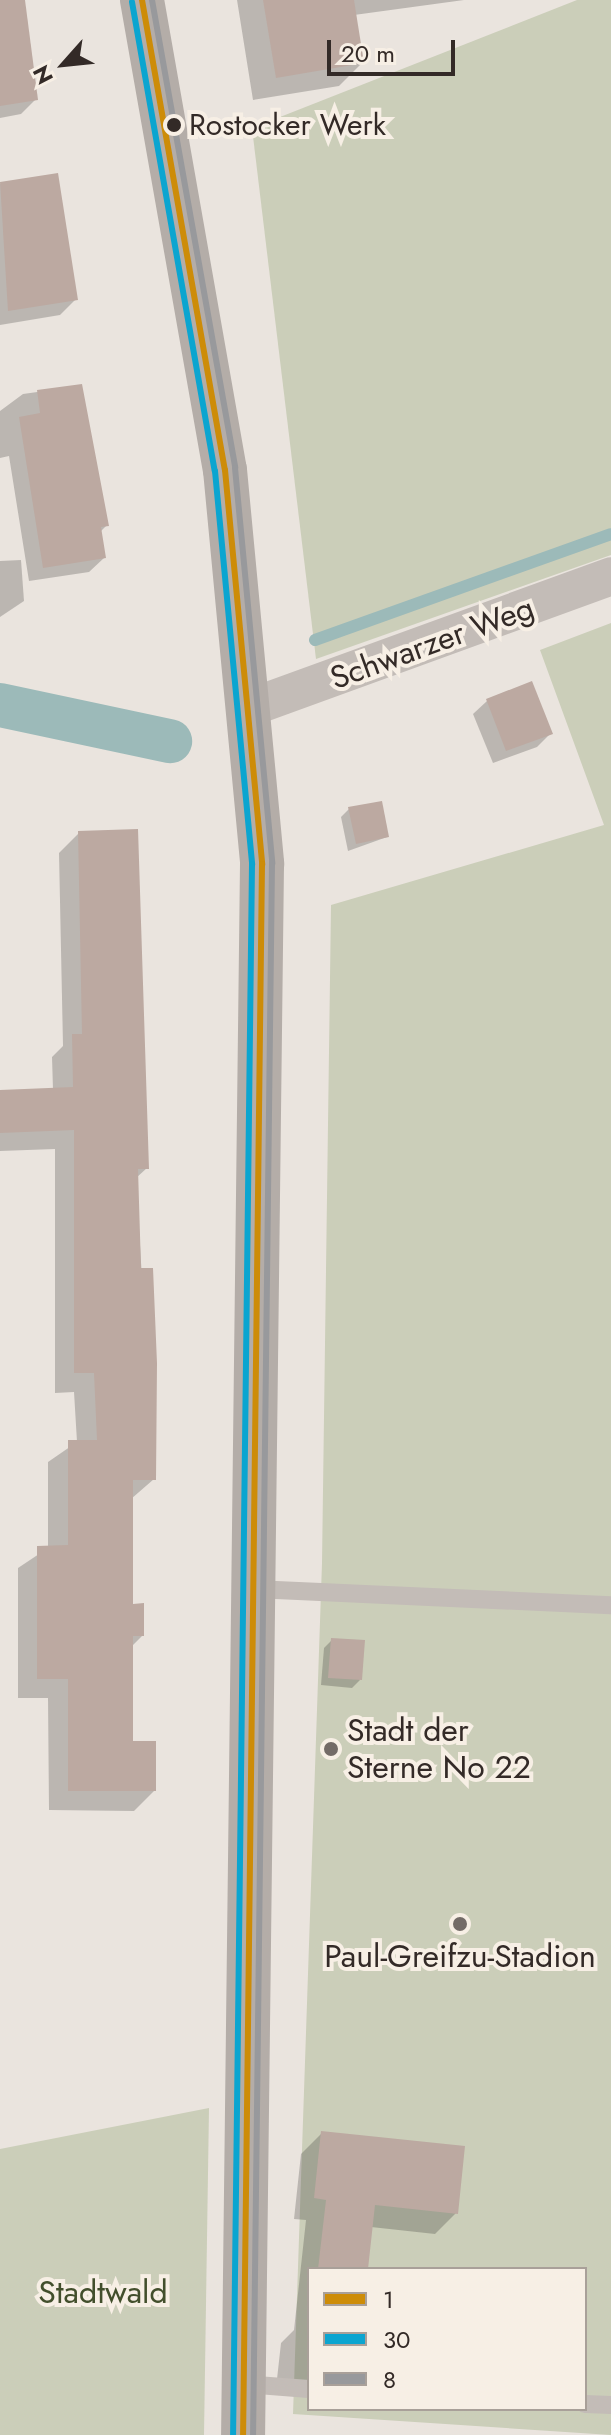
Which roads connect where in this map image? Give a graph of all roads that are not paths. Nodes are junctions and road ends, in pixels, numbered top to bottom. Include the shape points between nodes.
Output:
1 (142, 0) edge
2 (611, 576) edge
3 (252, 707) junction
4 (251, 1589) junction
5 (611, 1605) edge
6 (243, 2384) junction
7 (307, 2389) edge
8 (587, 2404) edge
9 (611, 2405) edge
10 (243, 2435) edge

1 - 3 street via 225,470
2 - 3 street, Schwarzer Weg
3 - 4 street via 262,982
4 - 5 lane
4 - 6 street
6 - 7 lane
6 - 10 street
8 - 9 lane

